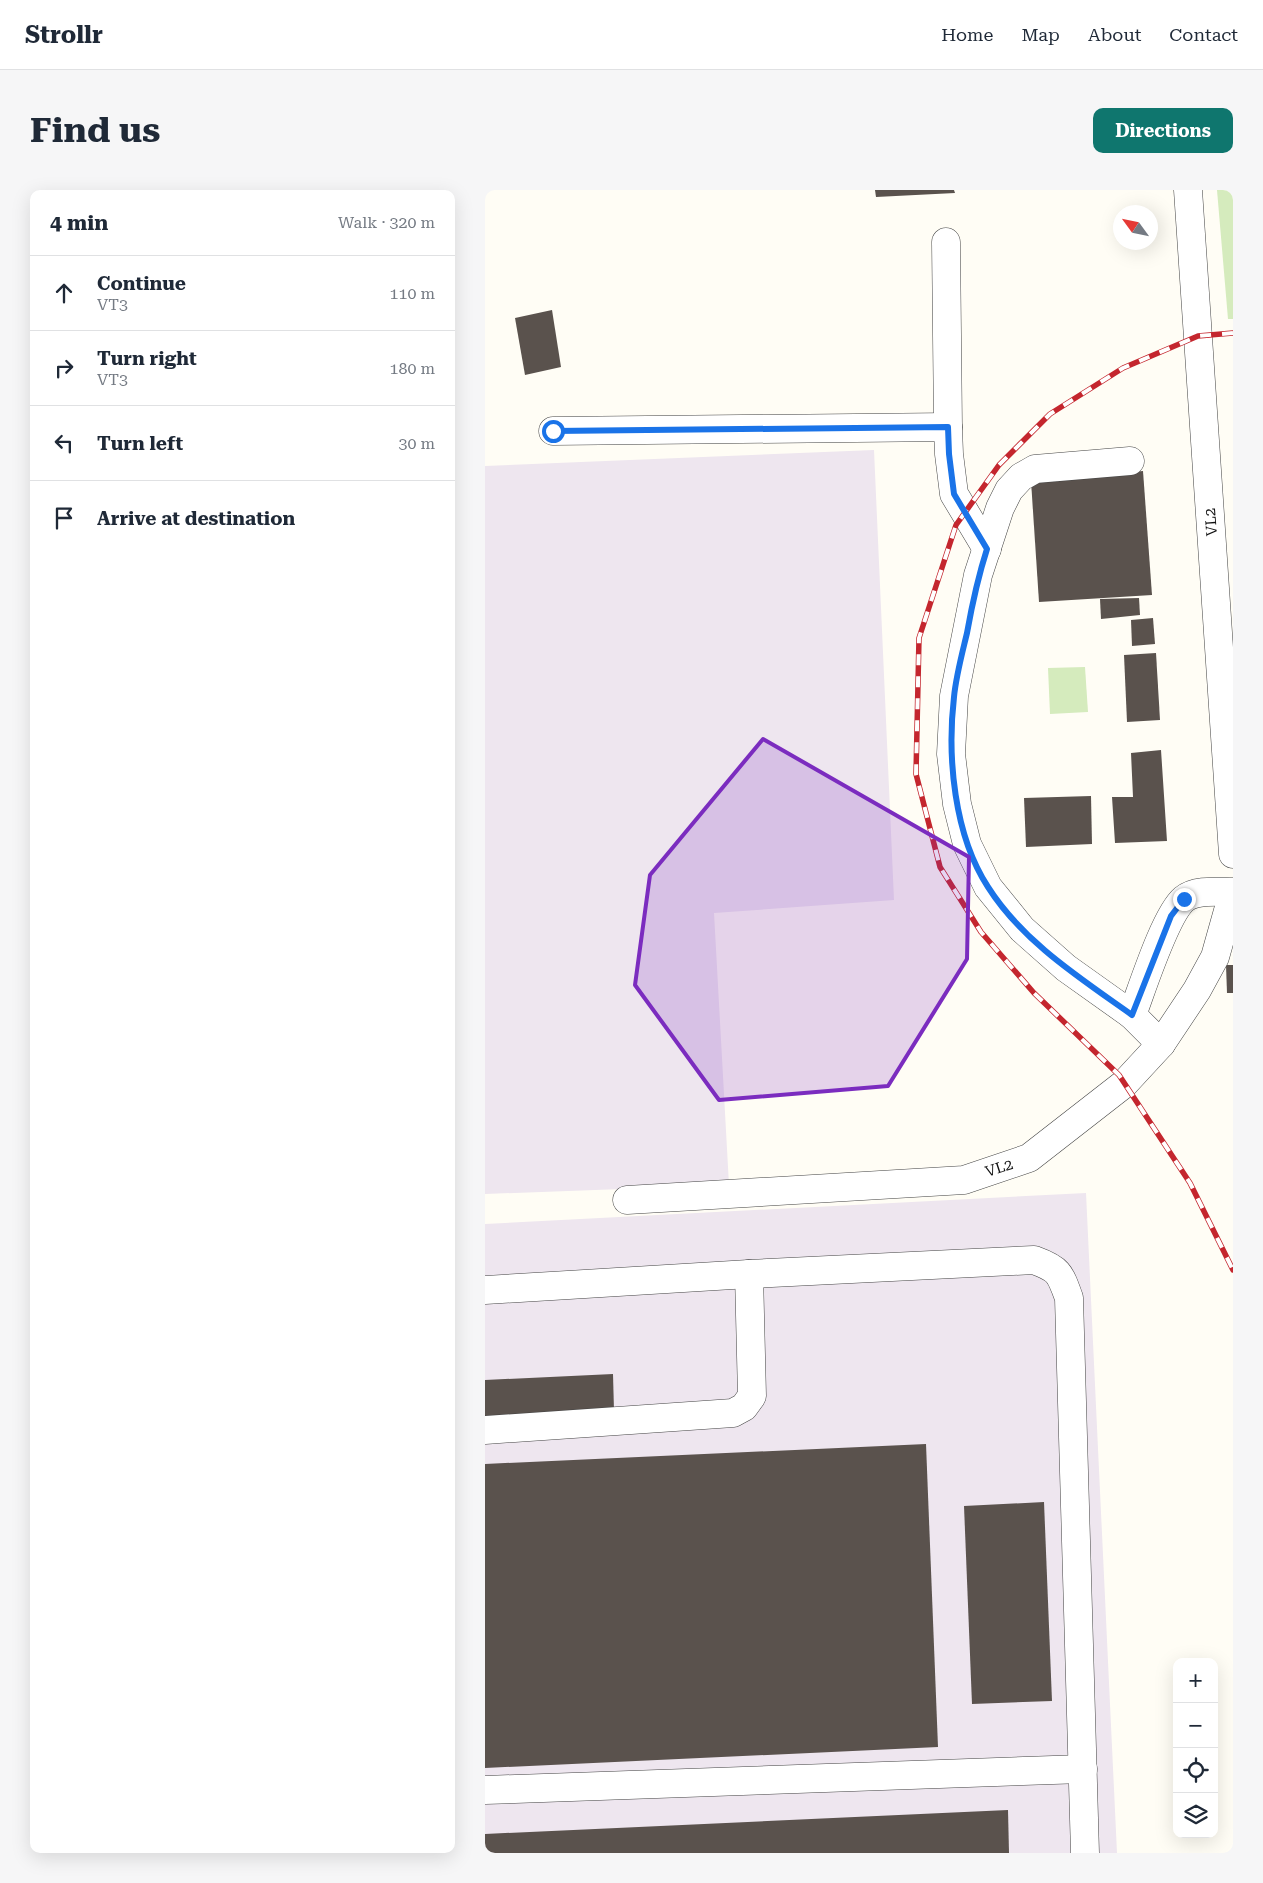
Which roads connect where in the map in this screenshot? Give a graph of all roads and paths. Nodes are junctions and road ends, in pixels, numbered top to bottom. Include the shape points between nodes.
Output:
1 (1188, 190) edge
2 (946, 242) dead end
3 (948, 427) junction
4 (553, 431) dead end
5 (1130, 461) dead end
6 (987, 549) junction
7 (1233, 854) edge
8 (1233, 892) edge
9 (1132, 1015) junction
10 (1161, 1044) junction
11 (627, 1200) dead end
12 (749, 1274) junction
13 (485, 1290) edge
14 (485, 1430) edge
15 (1083, 1769) junction
16 (485, 1790) edge
17 (1085, 1853) edge

1 - 7 lane, VL2
2 - 3 lane
3 - 4 lane
3 - 6 lane via 954,494
5 - 6 lane via 1035,469 1021,477 1009,490 1000,508
6 - 9 lane via 978,575 954,696 951,754 957,804 967,844 987,887 1022,929 1066,968
8 - 9 lane via 1196,894 1184,899 1171,916
8 - 10 lane, VL2 via 1215,957
9 - 10 lane
10 - 11 lane, VL2 via 1124,1084 1029,1158 964,1180
12 - 13 lane
12 - 14 lane via 752,1396 744,1407 733,1412
12 - 15 lane via 1034,1260 1050,1266 1062,1277 1069,1298
15 - 16 lane
15 - 17 lane

